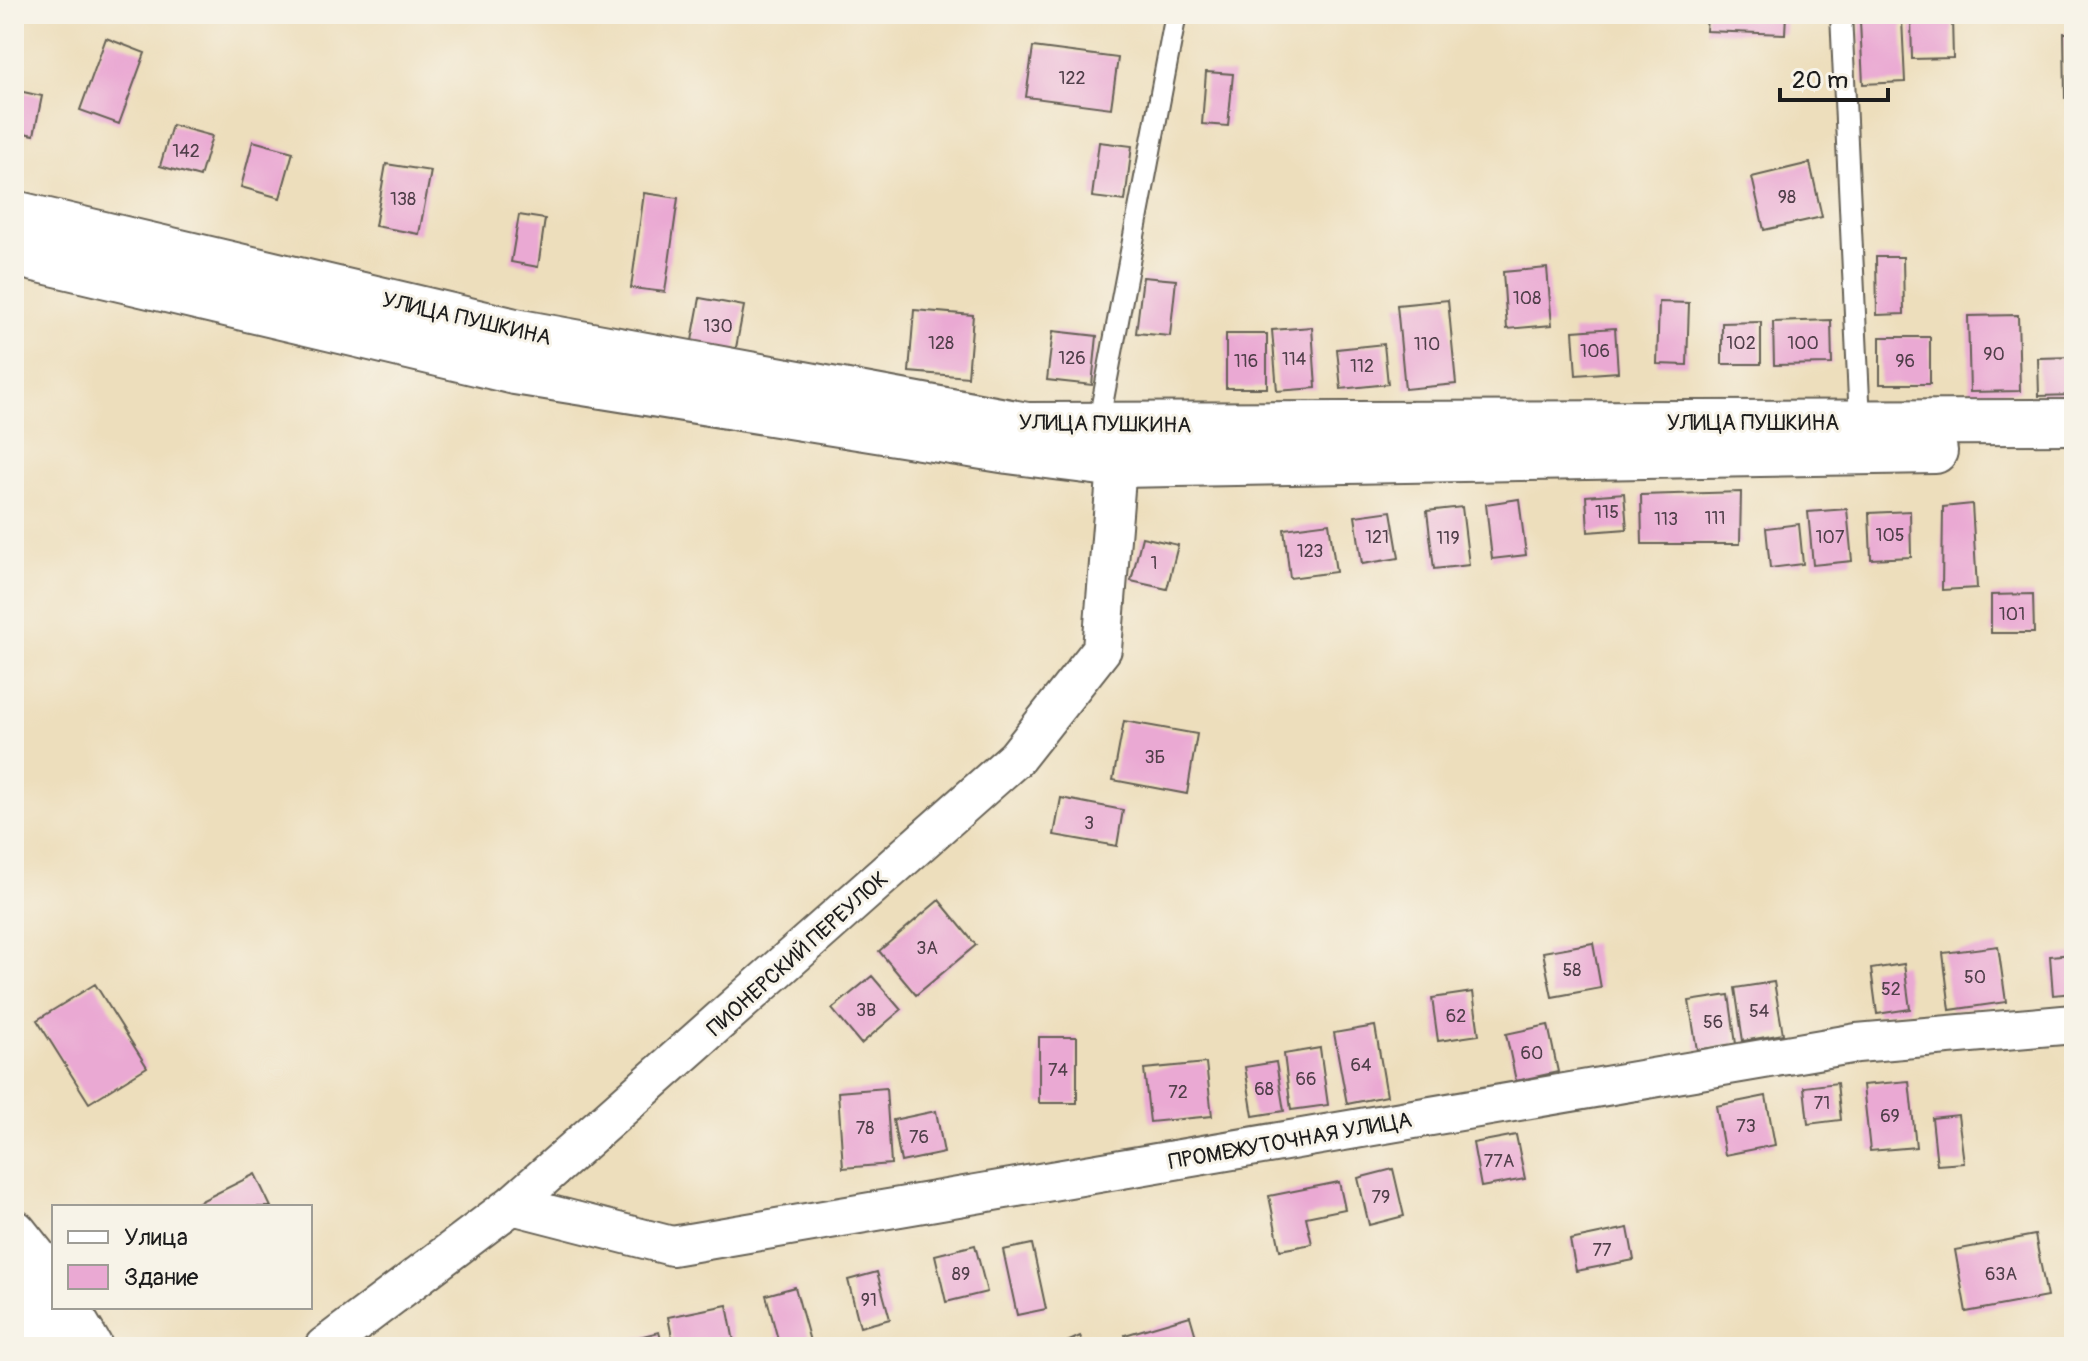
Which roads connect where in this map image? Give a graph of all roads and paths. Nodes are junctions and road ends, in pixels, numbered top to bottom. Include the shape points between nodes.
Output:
1 (1176, 14) edge
2 (1841, 14) edge
3 (14, 213) edge
4 (14, 254) edge
5 (1860, 421) junction
6 (2074, 422) edge
7 (1098, 425) junction
8 (2074, 448) edge
9 (1117, 465) junction
10 (2074, 1024) edge
11 (512, 1205) junction
12 (14, 1232) edge
13 (52, 1283) edge
14 (14, 1287) edge
15 (67, 1309) edge
16 (53, 1347) edge
17 (90, 1347) edge
18 (324, 1347) edge

1 - 7 lane
2 - 5 lane
3 - 7 street, УЛИЦА ПУШКИНА via 515,331 1027,425
4 - 9 street, УЛИЦА ПУШКИНА via 515,372
5 - 6 street, УЛИЦА ПУШКИНА
5 - 7 street, УЛИЦА ПУШКИНА
7 - 9 lane
8 - 9 street, УЛИЦА ПУШКИНА
9 - 11 street, ПИОНЕРСКИЙ ПЕРЕУЛОК via 1102,649 1016,758
10 - 11 street, ПРОМЕЖУТОЧНАЯ УЛИЦА via 1857,1043 672,1246
11 - 18 street, ПИОНЕРСКИЙ ПЕРЕУЛОК
12 - 13 street
14 - 16 street
15 - 17 street

